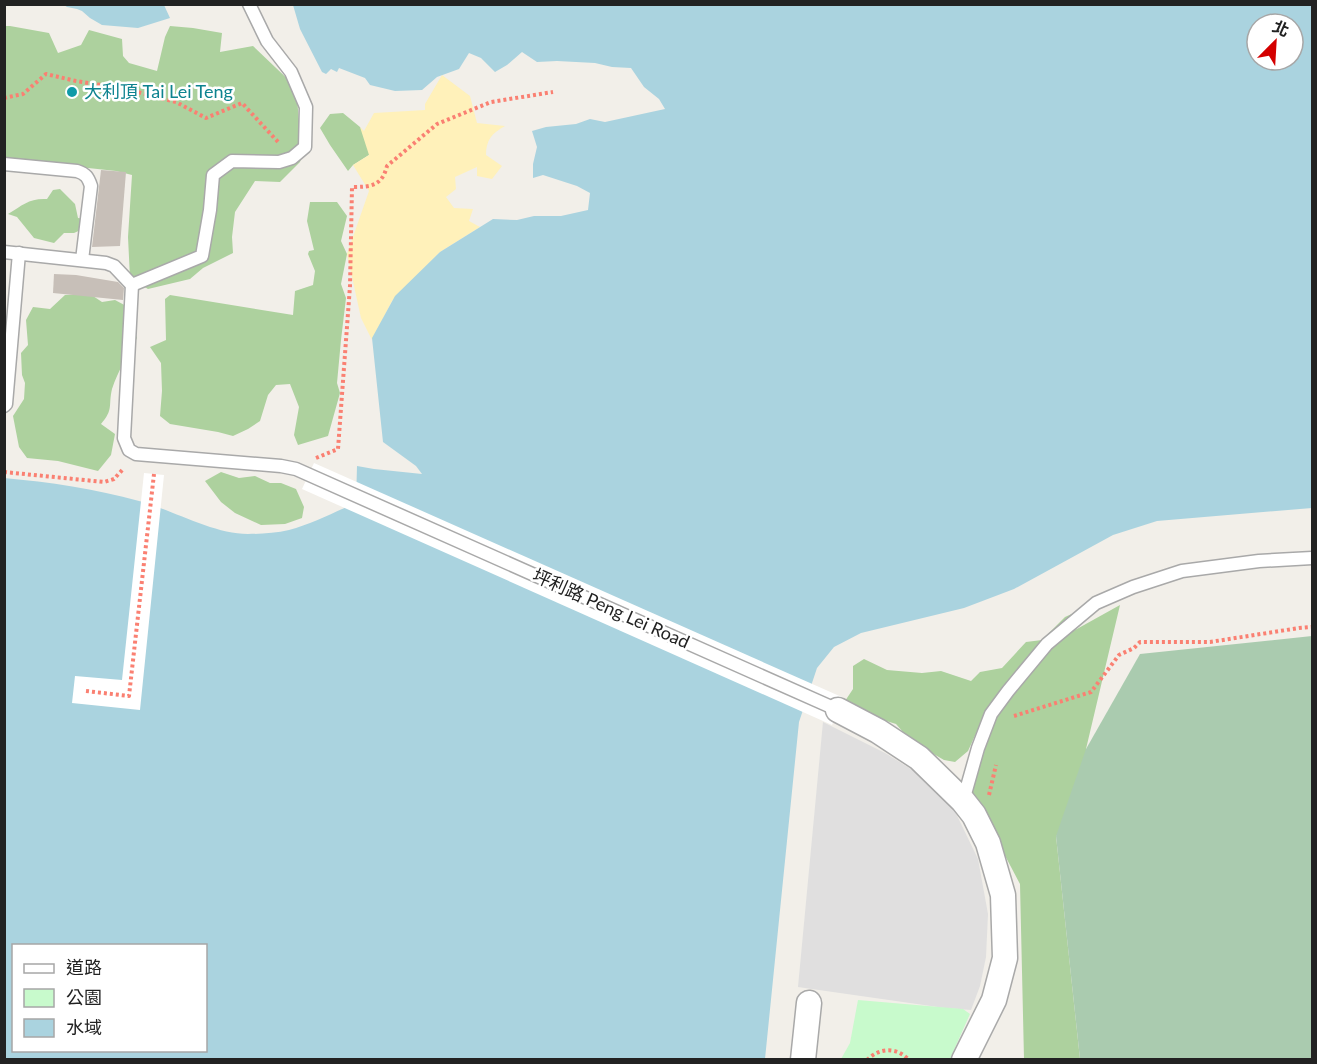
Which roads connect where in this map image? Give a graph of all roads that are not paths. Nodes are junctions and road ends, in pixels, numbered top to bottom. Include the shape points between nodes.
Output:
1 (249, 4) edge
2 (4, 164) edge
3 (4, 252) edge
4 (19, 253) junction
5 (82, 260) junction
6 (132, 285) junction
7 (4, 406) edge
8 (1312, 558) edge
9 (838, 710) joint
10 (963, 801) junction
11 (809, 1003) dead end
12 (803, 1059) edge
13 (964, 1059) edge

1 - 6 lane via 267,41 291,72 306,107 305,147 292,158 279,162 232,161 213,175 202,256
2 - 5 lane via 77,171 88,177 91,186
3 - 4 lane
4 - 5 lane
4 - 7 lane
5 - 6 lane via 114,266
6 - 9 lane, 坪利路 Peng Lei Road via 124,438 135,454 296,469
8 - 10 lane via 1182,571 1096,603 1047,644 991,714
9 - 10 street, 坪利路 Peng Lei Road via 919,758
10 - 13 street, 坪利路 Peng Lei Road via 988,843 1003,895 1005,958 994,1000
11 - 12 street

